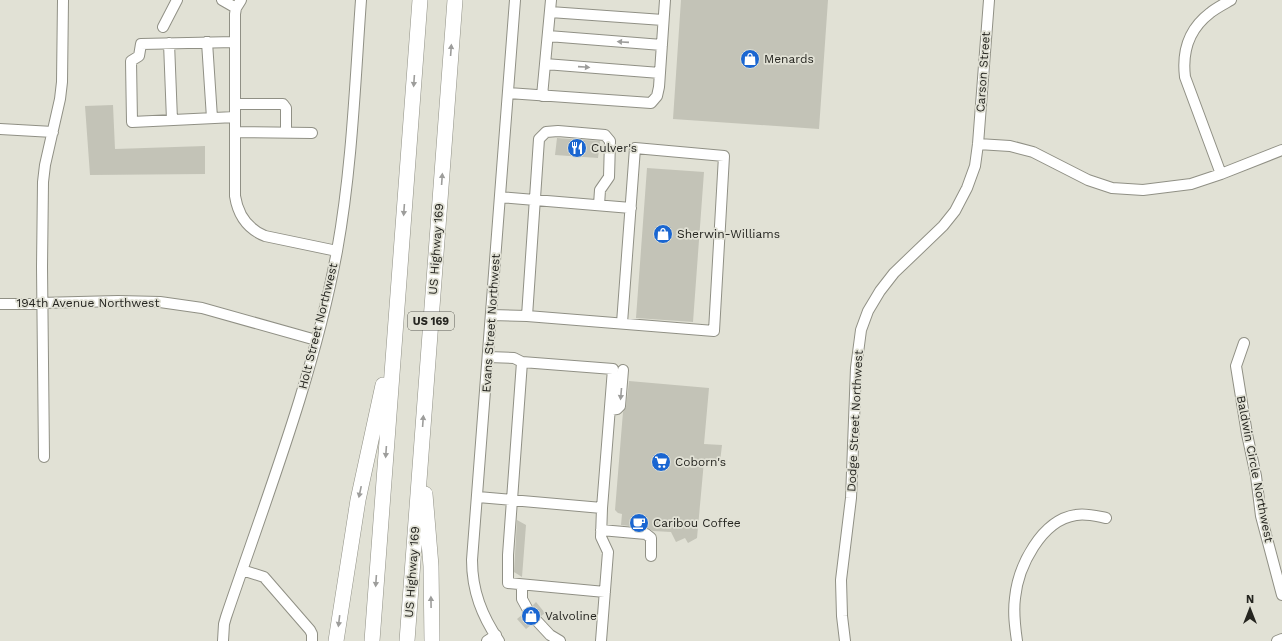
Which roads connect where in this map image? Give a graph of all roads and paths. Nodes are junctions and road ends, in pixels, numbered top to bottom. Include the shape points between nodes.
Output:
1 (63, 0) edge
2 (177, 0) edge
3 (222, 0) edge
4 (361, 0) edge
5 (420, 0) edge
6 (455, 0) edge
7 (516, 0) edge
8 (551, 0) edge
9 (665, 0) edge
10 (989, 0) edge
11 (1231, 0) edge
12 (239, 4) edge
13 (550, 12) junction
14 (663, 20) junction
15 (162, 27) dead end
16 (548, 36) junction
17 (208, 42) junction
18 (235, 42) junction
19 (169, 43) junction
20 (662, 45) junction
21 (545, 64) junction
22 (660, 72) junction
23 (508, 93) junction
24 (542, 96) junction
25 (235, 104) junction
26 (235, 117) junction
27 (212, 118) junction
28 (172, 120) junction
29 (0, 129) edge
30 (53, 132) junction
31 (235, 132) junction
32 (286, 133) junction
33 (312, 133) dead end
34 (978, 144) junction
35 (1282, 150) edge
36 (1221, 174) junction
37 (500, 197) junction
38 (536, 199) junction
39 (599, 205) junction
40 (631, 208) junction
41 (337, 251) junction
42 (43, 303) junction
43 (0, 304) edge
44 (491, 314) junction
45 (527, 316) junction
46 (622, 324) junction
47 (395, 331) junction
48 (316, 340) junction
49 (1244, 344) dead end
50 (488, 357) junction
51 (522, 362) junction
52 (624, 370) dead end
53 (610, 410) junction
54 (422, 443) junction
55 (44, 457) dead end
56 (478, 497) junction
57 (513, 500) junction
58 (602, 508) junction
59 (1106, 518) dead end
60 (601, 530) junction
61 (651, 556) dead end
62 (242, 570) junction
63 (522, 584) junction
64 (605, 592) junction
65 (1282, 595) edge
66 (528, 610) dead end
67 (536, 620) dead end
68 (497, 638) edge
69 (1282, 639) edge
70 (224, 641) edge
71 (312, 641) edge
72 (336, 641) edge
73 (372, 641) edge
74 (407, 641) edge
75 (432, 641) edge
76 (487, 641) edge
77 (560, 641) edge
78 (601, 641) edge
79 (845, 641) edge
80 (1017, 641) edge
81 (1277, 641) edge

1 - 30 street via 62,82
2 - 15 street
3 - 12 street
4 - 41 street, Holt Street Northwest via 346,190
5 -> 47 highway, US 169
54 -> 6 highway, US Highway 169 / US 169
7 - 23 street, Evans Street Northwest
8 - 13 street
9 - 14 street
10 - 34 street, Carson Street
11 - 36 street via 1199,23 1191,34 1183,65 1184,77
12 - 18 street
13 - 14 street
13 - 16 street
14 - 20 street
20 -> 16 street
16 - 21 street
17 - 18 street
17 - 19 street
17 - 27 street
18 - 25 street
19 - 28 street
19 - 28 street via 141,44 139,56 131,61 132,122
20 - 22 street
21 -> 22 street
21 - 24 street
22 - 24 street via 657,96 652,103
23 - 24 street
23 - 37 street, Evans Street Northwest
25 - 26 street
25 - 32 street via 283,104 286,108
26 - 27 street
26 - 31 street
27 - 28 street
29 - 30 street
30 - 42 street via 43,182
31 - 32 street
31 - 41 street via 236,205 247,224 256,233 265,236
32 - 33 street
34 - 36 street via 1010,146 1033,152 1088,180 1112,188 1143,190 1190,184
34 - 79 street, Dodge Street Northwest via 968,188 955,210 943,226 894,273 880,291 861,330 856,368 851,498 842,580
35 - 36 street
37 - 38 street
37 - 44 street, Evans Street Northwest
38 - 39 street
38 - 39 street via 539,139 546,132 597,134 605,135 610,141 609,176 600,190
38 - 45 street
39 - 40 street
40 - 46 street
40 - 46 street via 635,148 724,156 714,331
41 - 48 street, Holt Street Northwest
42 - 43 street, 194th Avenue Northwest
42 - 48 street, 194th Avenue Northwest via 140,301 182,305 202,308
42 - 55 street
44 - 45 street
44 - 50 street, Evans Street Northwest
45 - 46 street
47 -> 72 highway via 358,500
47 -> 73 highway, US 169
48 - 62 street, Holt Street Northwest via 280,464
49 - 65 street, Baldwin Circle Northwest via 1236,366 1261,516
50 - 51 street via 514,358
50 - 56 street, Evans Street Northwest
51 - 53 street via 613,369
51 - 57 street
52 -> 53 street via 620,406
53 - 58 street
54 - 74 highway, US Highway 169 / US 169
75 -> 54 highway via 431,566
56 - 57 street
56 - 68 street, Evans Street Northwest via 472,574 482,612
57 - 58 street
57 - 63 street via 508,583
58 - 60 street
59 - 80 street via 1086,514 1067,517 1039,538 1026,561 1017,585 1014,610
60 - 61 street via 646,534 651,538
60 - 64 street via 601,537 608,552
62 - 70 street, Holt Street Northwest via 225,620
62 - 71 street via 264,577 310,630
63 - 64 street
63 - 66 street via 522,599
64 - 78 street
67 - 77 street via 550,635
68 - 76 street
69 - 81 street

